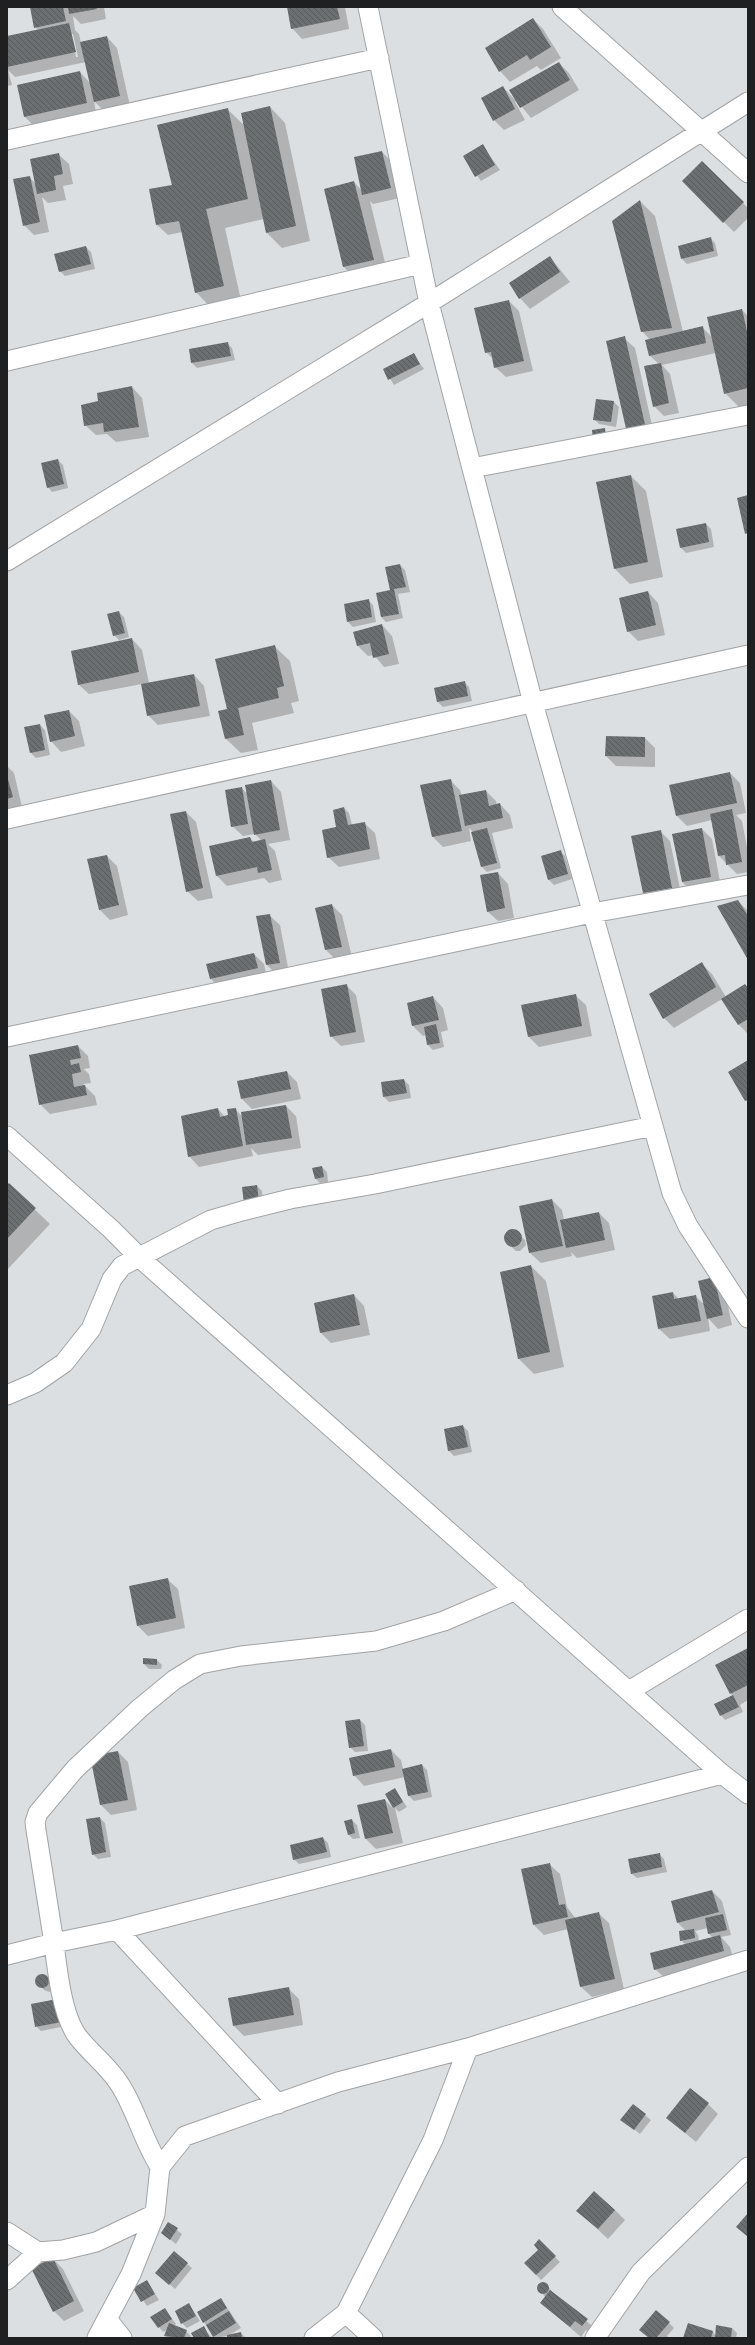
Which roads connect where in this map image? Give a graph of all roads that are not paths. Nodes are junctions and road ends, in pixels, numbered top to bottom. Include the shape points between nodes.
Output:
1 (368, 7) edge
2 (562, 7) edge
3 (379, 58) junction
4 (748, 102) edge
5 (701, 132) junction
6 (7, 140) edge
7 (748, 173) edge
8 (421, 264) junction
9 (429, 303) junction
10 (7, 360) edge
11 (748, 415) edge
12 (472, 468) junction
13 (7, 562) edge
14 (748, 654) edge
15 (533, 703) junction
16 (7, 819) edge
17 (748, 885) edge
18 (592, 914) junction
19 (7, 1037) edge
20 (653, 1126) junction
21 (7, 1136) edge
22 (140, 1258) junction
23 (748, 1318) edge
24 (7, 1395) edge
25 (516, 1590) junction
26 (748, 1619) edge
27 (629, 1691) junction
28 (722, 1774) junction
29 (748, 1794) edge
30 (117, 1930) junction
31 (54, 1943) junction
32 (7, 1955) edge
33 (748, 1960) edge
34 (468, 2048) junction
35 (278, 2104) junction
36 (160, 2167) junction
37 (748, 2167) edge
38 (155, 2214) junction
39 (7, 2232) edge
40 (38, 2252) junction
41 (7, 2280) edge
42 (346, 2313) junction
43 (107, 2319) junction
44 (96, 2338) edge
45 (122, 2338) edge
46 (314, 2338) edge
47 (373, 2338) edge
48 (595, 2338) edge

1 - 3 street
2 - 5 street
3 - 6 street
3 - 8 street
4 - 5 street
5 - 7 street
5 - 9 street
8 - 9 street
8 - 10 street
9 - 12 street
9 - 13 street
11 - 12 street
12 - 15 street
14 - 15 street
15 - 16 street
15 - 18 street
17 - 18 street
18 - 19 street
18 - 20 street
20 - 22 street via 375,1184 290,1199 242,1211 211,1220
20 - 23 street via 672,1193 688,1226
21 - 22 street via 112,1229
22 - 24 street via 122,1266 112,1279 91,1329 64,1363 35,1383
22 - 25 street
25 - 27 street
25 - 31 street via 444,1621 376,1641 241,1656 200,1664 174,1680 75,1769 38,1813 35,1822
26 - 27 street
27 - 28 street
28 - 29 street
28 - 30 street
30 - 31 street
30 - 35 street
31 - 32 street
31 - 36 street via 71,2025 119,2082 134,2108 143,2138
33 - 34 street
34 - 35 street via 338,2082
34 - 42 street via 433,2140
35 - 36 street via 185,2136
36 - 38 street
37 - 48 street via 641,2272
38 - 40 street via 96,2242 63,2250
38 - 43 street via 131,2274
39 - 40 street
40 - 41 street
42 - 46 street
42 - 47 street
43 - 44 street
43 - 45 street

